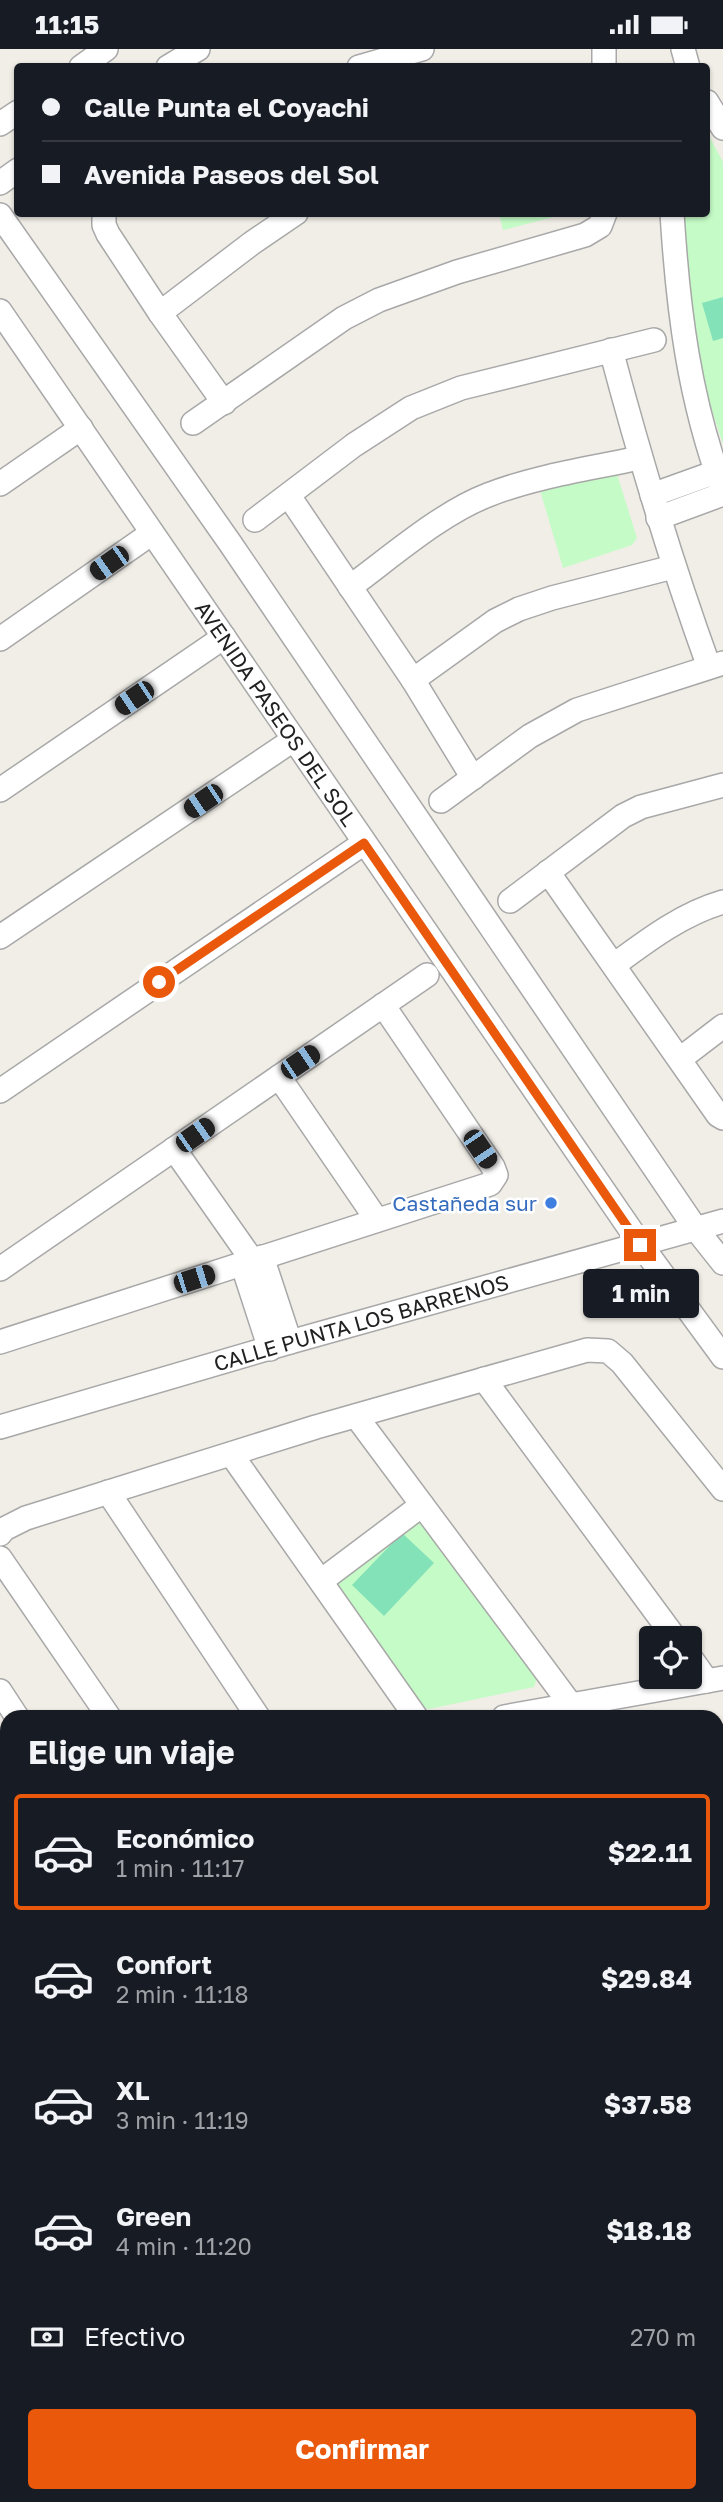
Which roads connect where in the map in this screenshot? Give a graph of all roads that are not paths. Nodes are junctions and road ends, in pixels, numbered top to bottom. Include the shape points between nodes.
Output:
1 (106, 49) edge
2 (198, 49) edge
3 (422, 49) edge
4 (87, 63) edge
5 (174, 63) edge
6 (373, 63) edge
7 (710, 107) edge
8 (723, 128) edge
9 (0, 215) edge
10 (104, 217) edge
11 (290, 217) edge
12 (603, 217) edge
13 (672, 217) edge
14 (160, 313) junction
15 (4, 326) edge
16 (654, 339) dead end
17 (611, 351) junction
18 (224, 403) junction
19 (193, 423) dead end
20 (81, 428) junction
21 (639, 458) junction
22 (0, 484) edge
23 (721, 485) edge
24 (652, 495) junction
25 (289, 496) junction
26 (658, 519) junction
27 (256, 520) dead end
28 (152, 533) junction
29 (673, 567) junction
30 (350, 587) junction
31 (224, 637) junction
32 (0, 639) edge
33 (716, 665) edge
34 (413, 680) junction
35 (293, 740) junction
36 (473, 778) junction
37 (723, 785) edge
38 (0, 790) edge
39 (441, 801) dead end
40 (364, 843) junction
41 (548, 872) junction
42 (510, 901) dead end
43 (723, 902) edge
44 (0, 937) edge
45 (614, 965) junction
46 (427, 975) dead end
47 (383, 1005) junction
48 (723, 1026) edge
49 (680, 1059) junction
50 (279, 1077) junction
51 (0, 1091) edge
52 (723, 1118) edge
53 (174, 1149) junction
54 (377, 1220) junction
55 (723, 1221) edge
56 (696, 1229) junction
57 (640, 1245) junction
58 (252, 1260) junction
59 (723, 1263) edge
60 (0, 1269) edge
61 (0, 1342) edge
62 (280, 1345) junction
63 (723, 1357) edge
64 (484, 1379) junction
65 (356, 1416) junction
66 (0, 1427) edge
67 (231, 1454) junction
68 (723, 1489) edge
69 (108, 1492) junction
70 (422, 1505) junction
71 (0, 1534) edge
72 (0, 1558) edge
73 (321, 1581) junction
74 (666, 1626) edge
75 (702, 1668) edge
76 (715, 1680) edge
77 (0, 1691) edge
78 (571, 1705) junction
79 (12, 1710) edge
80 (103, 1710) edge
81 (253, 1710) edge
82 (410, 1710) edge
83 (543, 1710) edge

1 - 4 street
2 - 5 street
3 - 6 street
7 - 8 street
9 - 56 street via 215,521
10 - 14 street via 108,234
11 - 14 street
12 - 18 street via 600,226 585,235 379,300 344,318
13 - 23 street via 686,359
14 - 18 street
15 - 20 street, AVENIDA PASEOS DEL SOL
16 - 17 street
17 - 21 street
17 - 25 street via 461,388 411,408
18 - 19 street
20 - 22 street
20 - 28 street, AVENIDA PASEOS DEL SOL
21 - 24 street
21 - 30 street via 542,478 487,495 450,515
23 - 24 street
23 - 26 street
24 - 26 street
25 - 27 street
25 - 30 street
26 - 29 street
28 - 31 street, AVENIDA PASEOS DEL SOL
28 - 32 street
29 - 33 street
29 - 34 street via 519,609
30 - 34 street
31 - 35 street, AVENIDA PASEOS DEL SOL
31 - 38 street
33 - 36 street via 577,709
34 - 36 street
35 - 40 street, AVENIDA PASEOS DEL SOL
35 - 44 street
36 - 39 street
37 - 41 street via 641,807
40 - 51 street
40 - 57 street, AVENIDA PASEOS DEL SOL
41 - 42 street
41 - 45 street
43 - 45 street via 655,935
45 - 49 street
46 - 47 street
47 - 50 street
47 - 54 street via 496,1175 490,1184
48 - 49 street
49 - 52 street
50 - 53 street
50 - 54 street
53 - 58 street
53 - 60 street
54 - 58 street
55 - 56 street, CALLE PUNTA LOS BARRENOS
56 - 57 street, CALLE PUNTA LOS BARRENOS
56 - 59 street
57 - 62 street, CALLE PUNTA LOS BARRENOS
57 - 63 street, AVENIDA PASEOS DEL SOL
58 - 61 street
58 - 62 street
62 - 66 street, CALLE PUNTA LOS BARRENOS
64 - 65 street
64 - 68 street via 587,1350 608,1351
64 - 74 street
65 - 67 street
65 - 70 street
67 - 69 street
67 - 73 street
69 - 71 street via 26,1518
69 - 81 street
70 - 73 street
70 - 78 street
72 - 80 street
73 - 82 street
75 - 76 street
76 - 78 street
77 - 79 street
78 - 83 street

